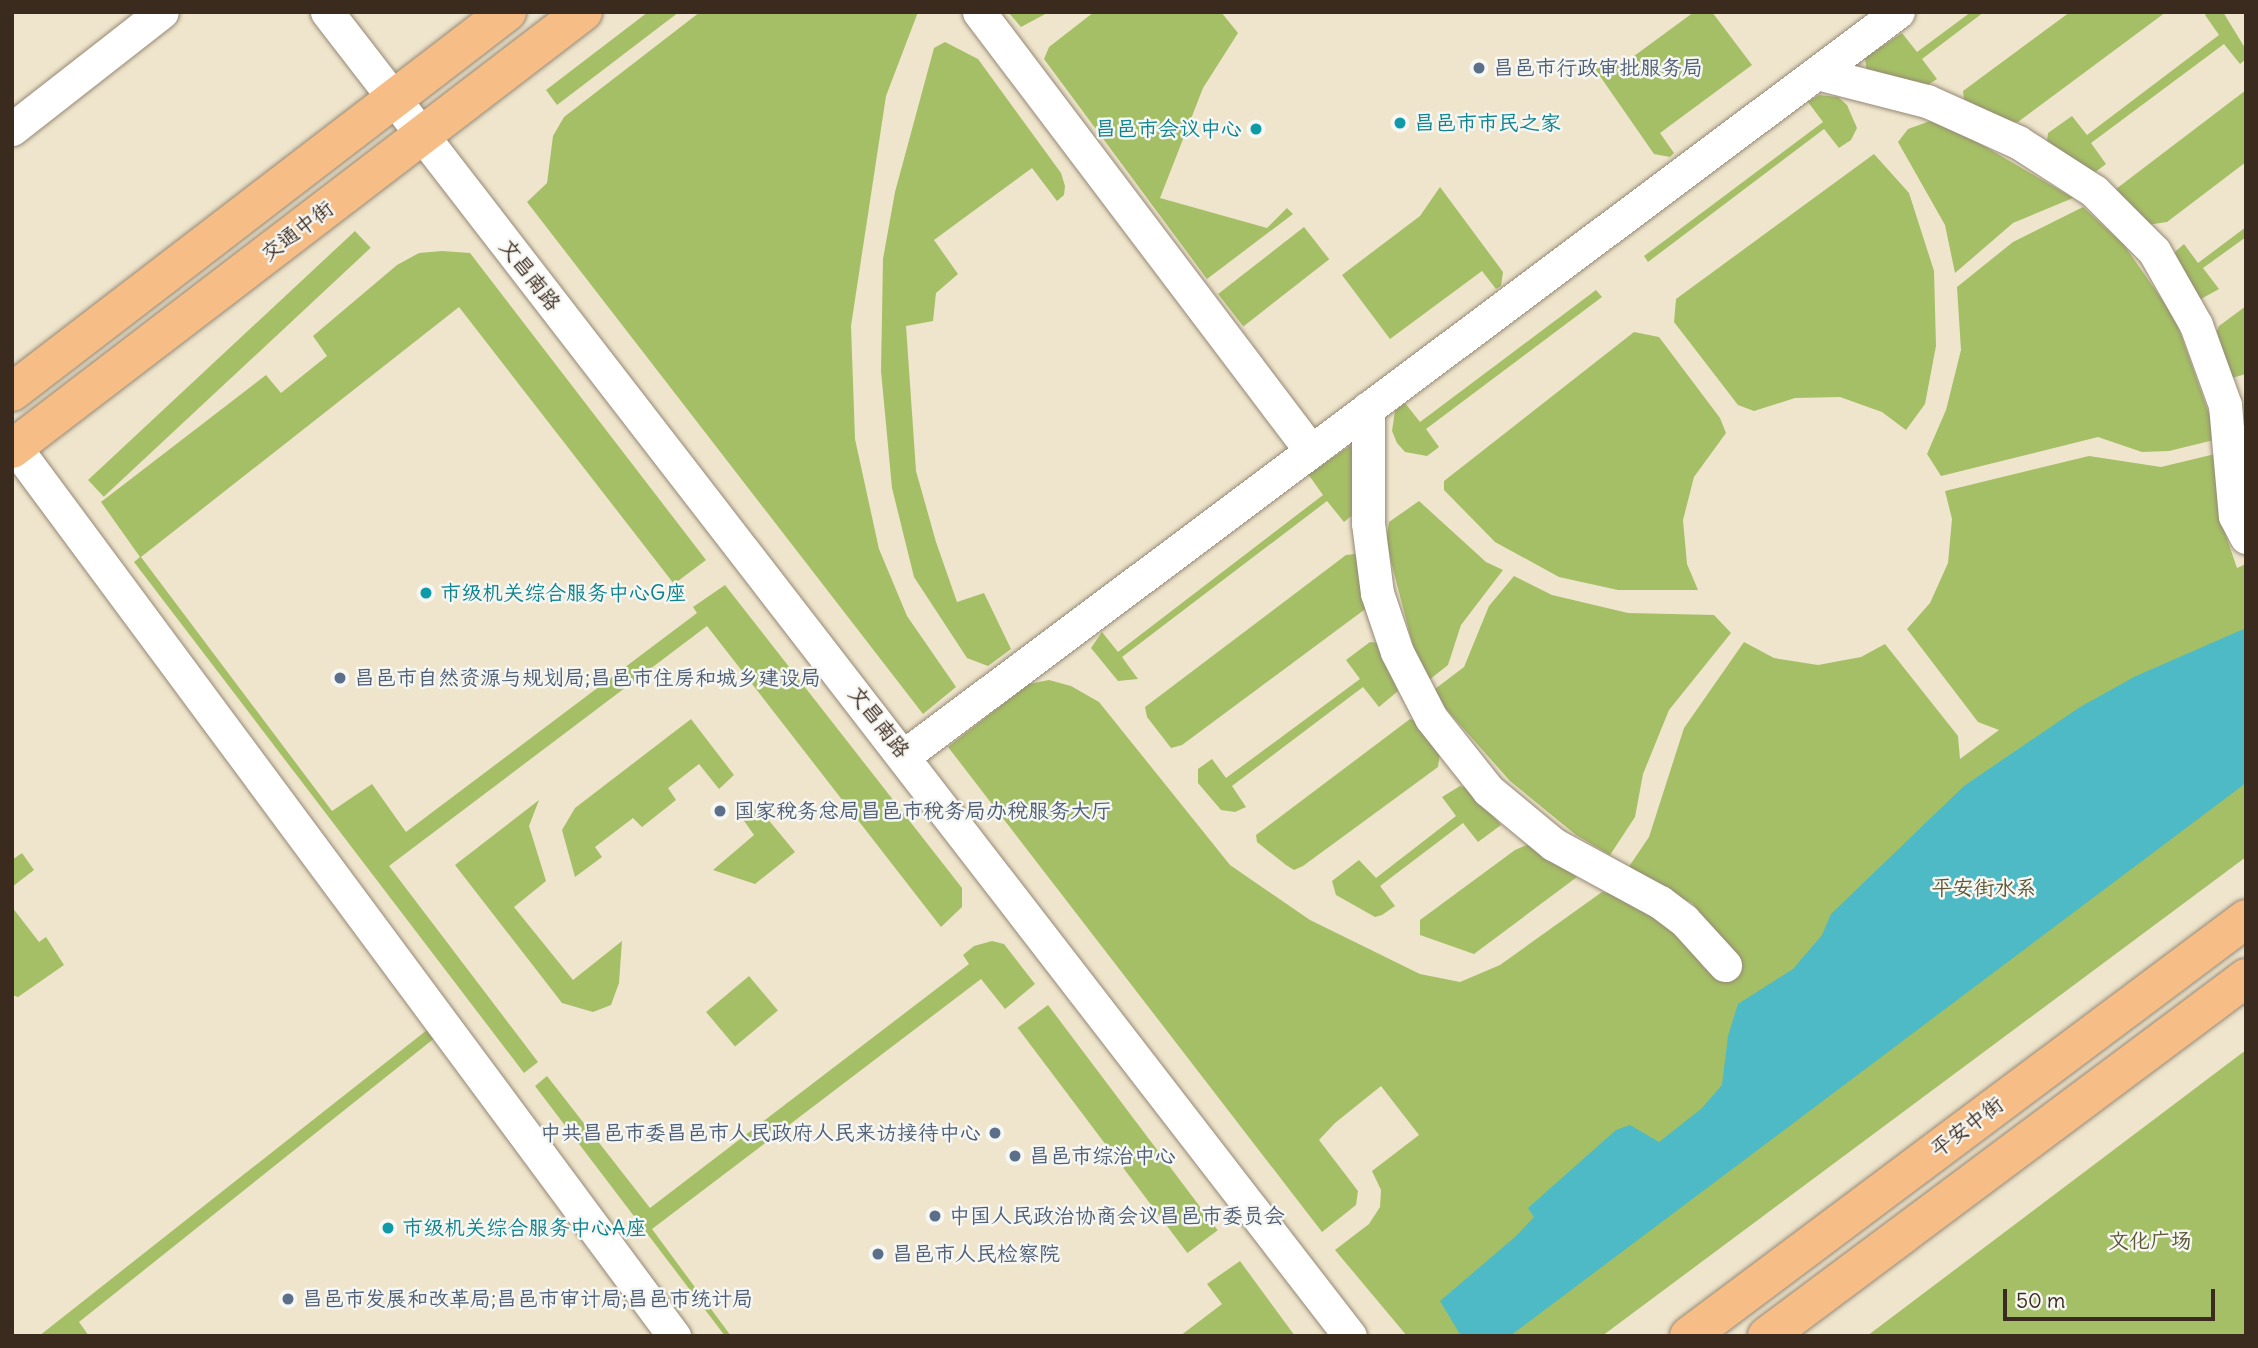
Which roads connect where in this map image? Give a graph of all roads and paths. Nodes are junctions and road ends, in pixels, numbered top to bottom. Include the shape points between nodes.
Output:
1 (162, 12) edge
2 (327, 12) edge
3 (507, 12) edge
4 (583, 12) edge
5 (979, 12) edge
6 (1893, 14) edge
7 (1817, 73) junction
8 (394, 99) junction
9 (12, 129) edge
10 (422, 135) junction
11 (12, 391) edge
12 (1368, 408) junction
13 (14, 448) edge
14 (1311, 452) junction
15 (2246, 537) edge
16 (905, 755) junction
17 (2246, 919) edge
18 (1725, 965) dead end
19 (2246, 978) edge
20 (674, 1336) edge
21 (1350, 1336) edge
22 (1689, 1336) edge
23 (1767, 1336) edge

1 - 9 street
2 - 8 street, 文昌南路
3 - 8 main road
4 - 10 main road, 交通中街
5 - 14 street
6 - 7 street
7 - 12 street
7 - 15 street via 1927,101 2018,142 2094,191 2154,251 2196,326 2225,405 2235,516
8 - 10 street, 文昌南路
8 - 11 main road
10 - 13 main road, 交通中街
10 - 16 street, 文昌南路
12 - 14 street
12 - 18 street via 1368,523 1377,593 1397,652 1431,718 1488,790 1553,844 1660,902 1684,920
13 - 20 street
14 - 16 street
16 - 21 street, 文昌南路
17 - 22 main road, 平安中街
19 - 23 main road

